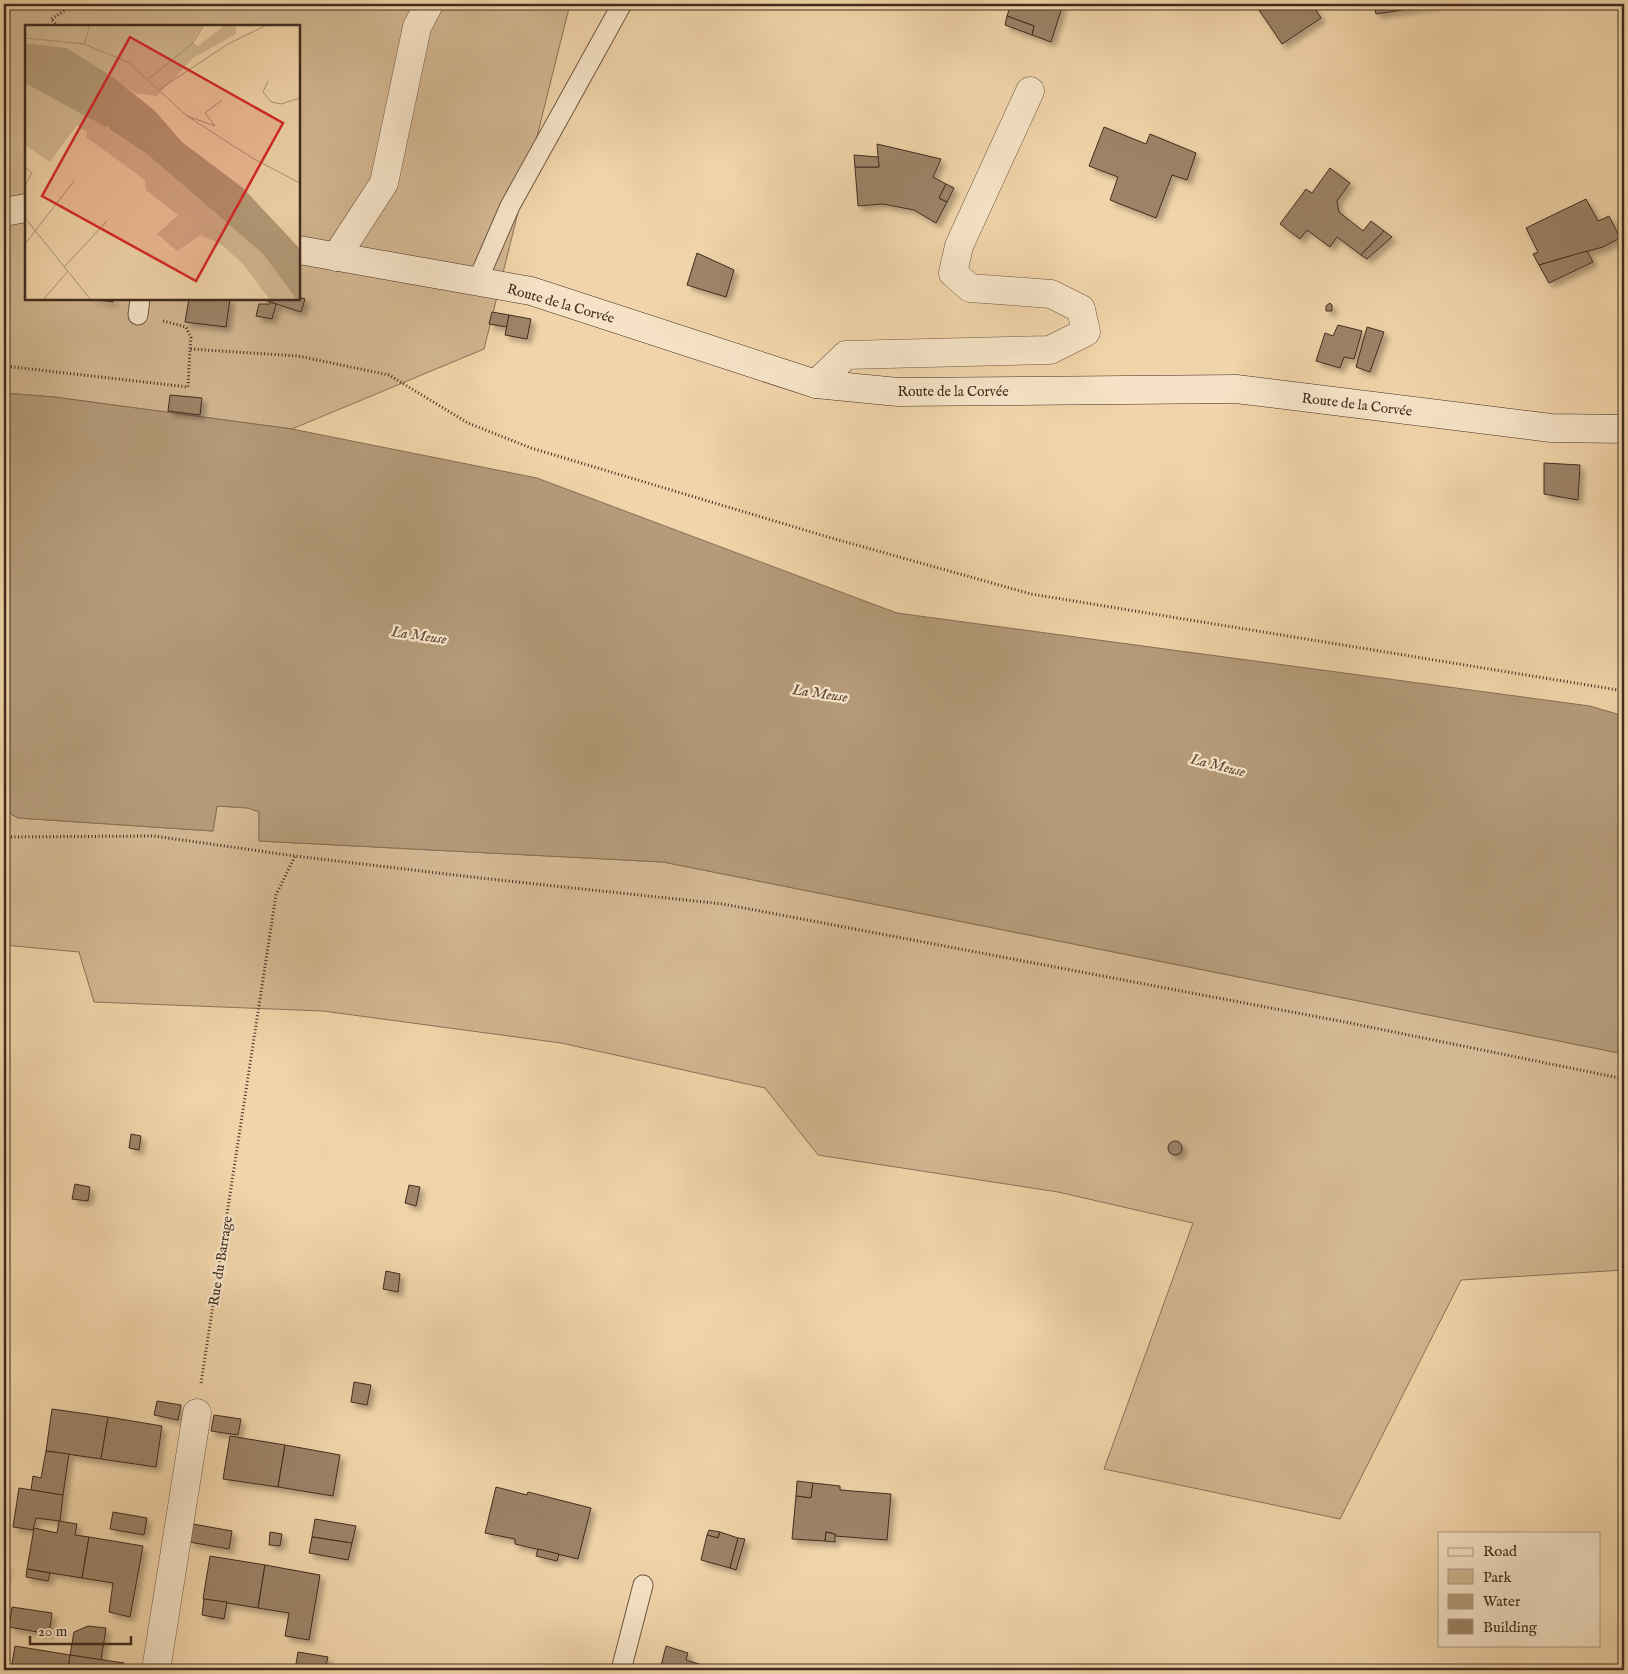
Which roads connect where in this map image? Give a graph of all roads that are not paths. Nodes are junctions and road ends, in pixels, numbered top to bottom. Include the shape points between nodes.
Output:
1 (429, 4) edge
2 (622, 4) edge
3 (1030, 91) dead end
4 (25, 208) edge
5 (4, 212) edge
6 (300, 250) edge
7 (336, 257) junction
8 (477, 282) junction
9 (816, 384) junction
10 (1624, 429) edge
11 (197, 1413) road end
12 (643, 1585) dead end
13 (156, 1670) edge
14 (621, 1670) edge

1 - 7 street via 417,27 384,183
2 - 8 lane via 510,206
3 - 9 street via 959,246 953,273 970,288 1050,294 1081,309 1086,332 1050,350 846,355
4 - 5 street
6 - 7 street, Route de la Corvée
7 - 8 street, Route de la Corvée
8 - 9 street, Route de la Corvée via 532,291
9 - 10 street, Route de la Corvée via 898,392 1236,389 1551,428
11 - 13 street
12 - 14 lane

